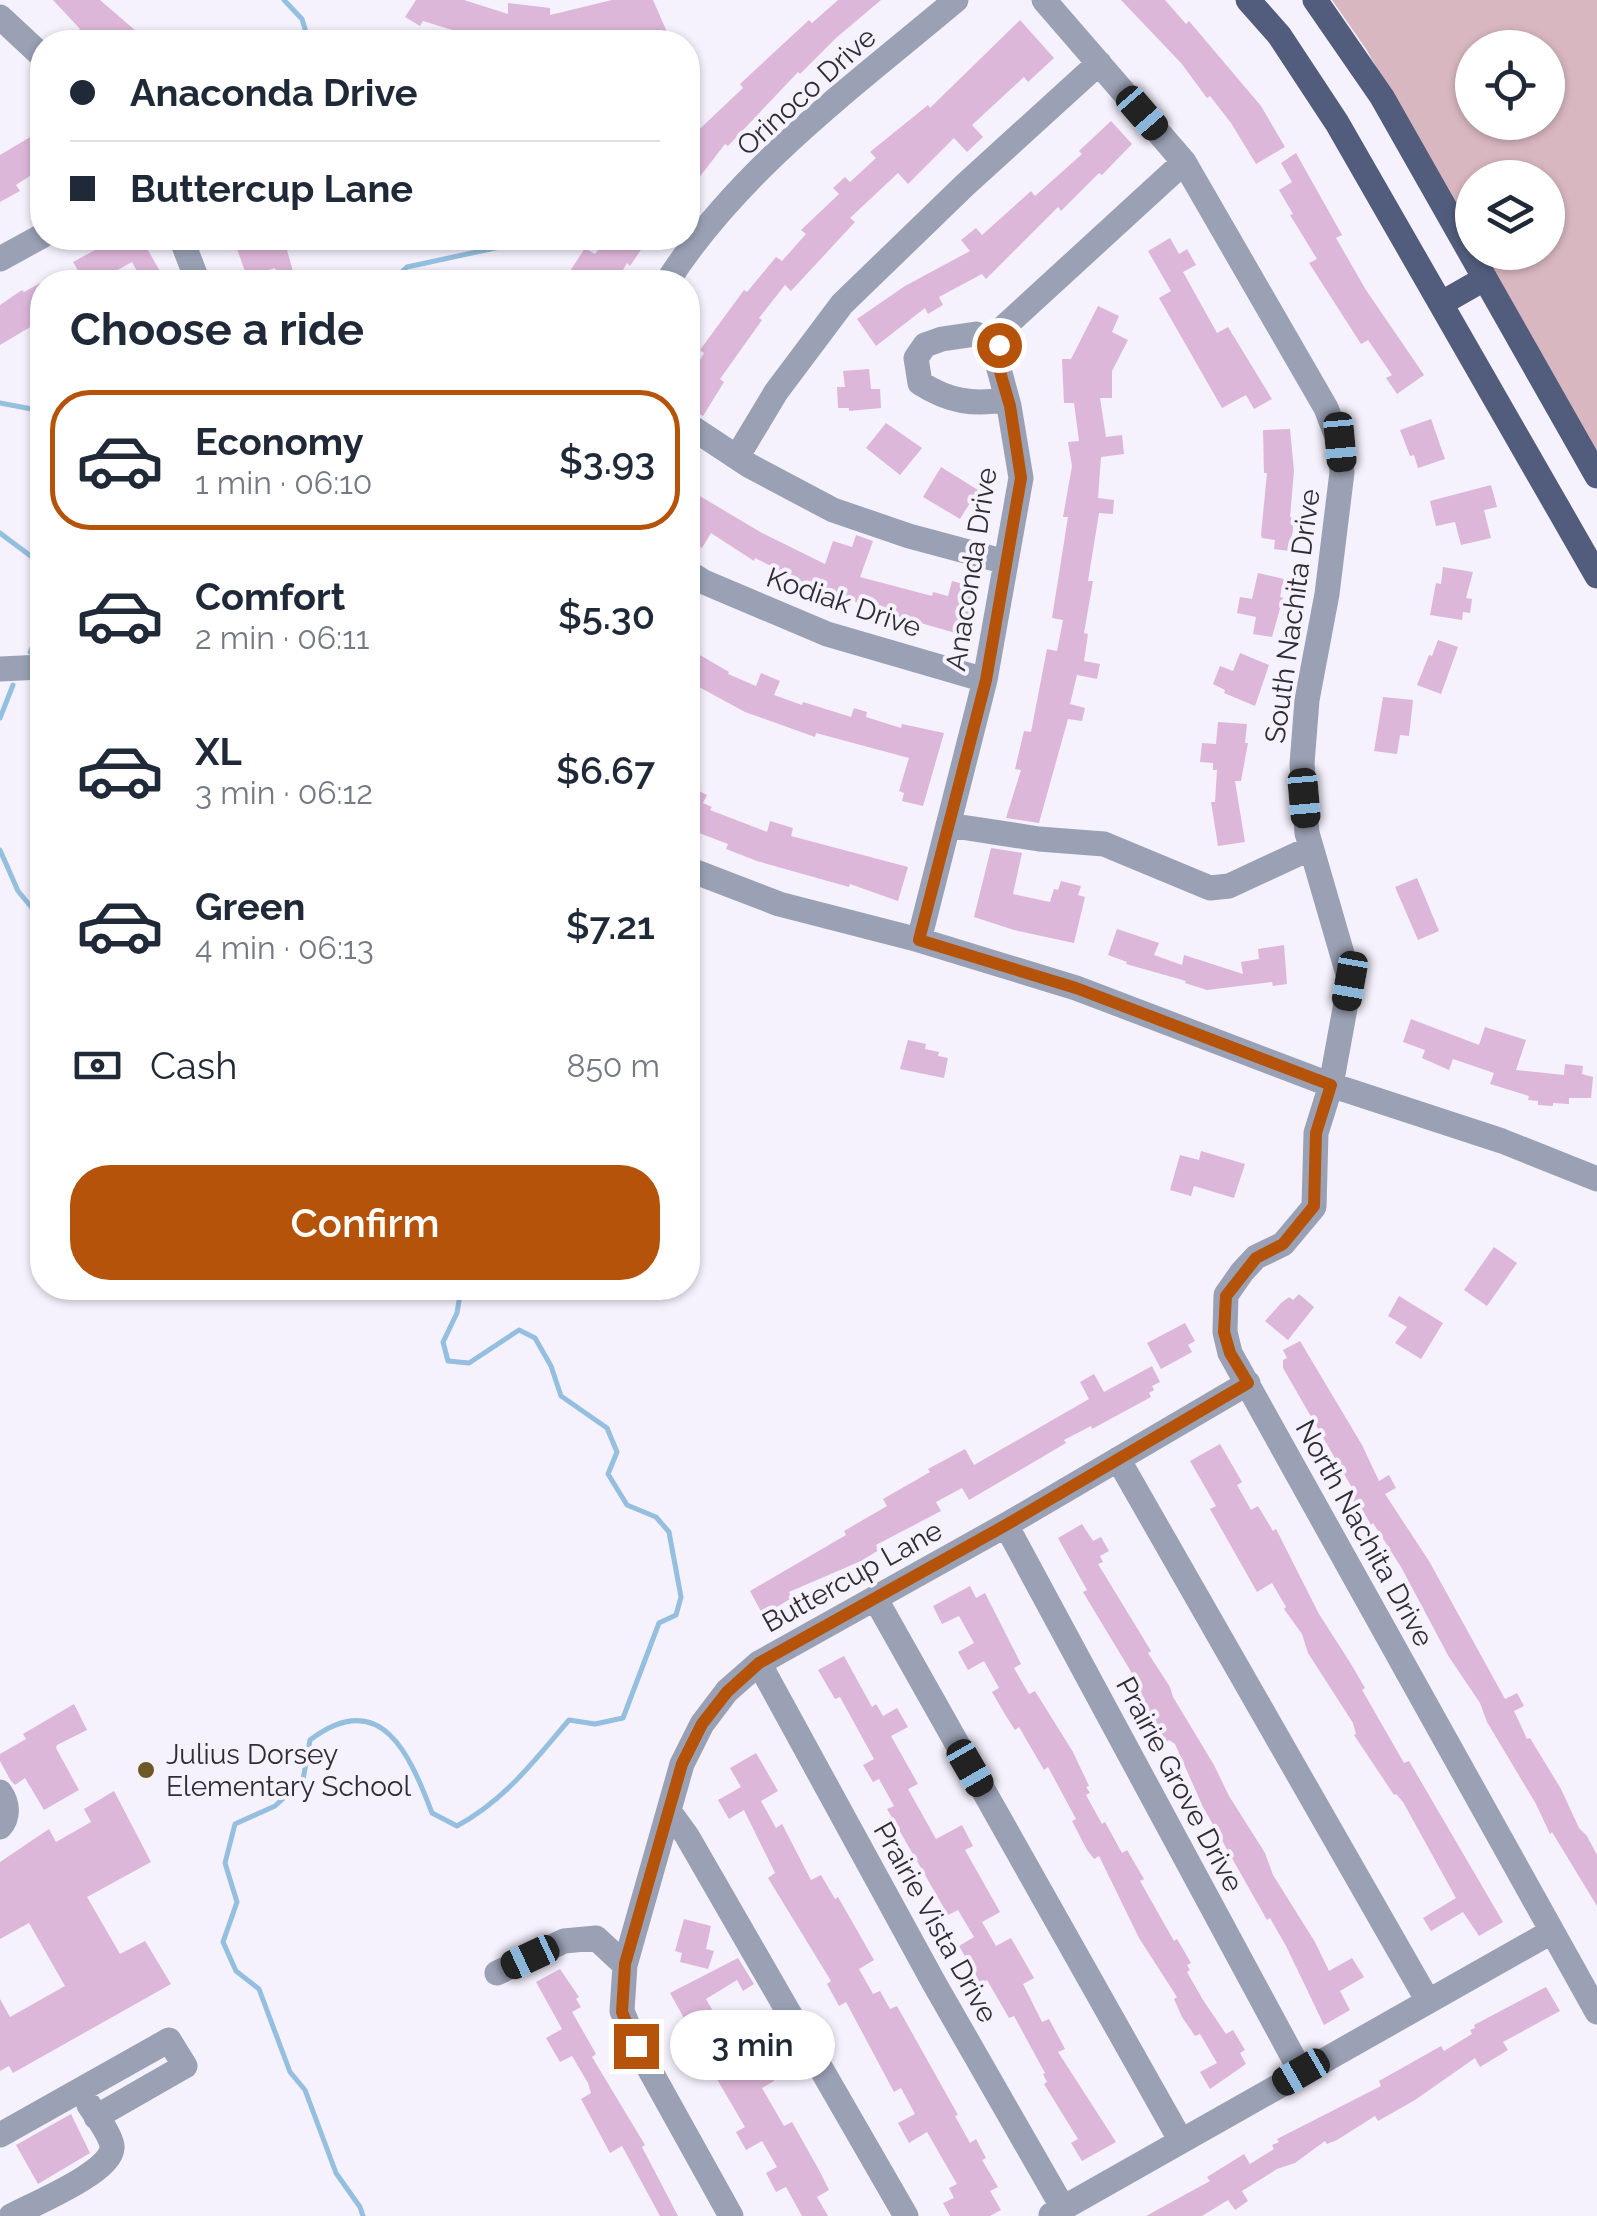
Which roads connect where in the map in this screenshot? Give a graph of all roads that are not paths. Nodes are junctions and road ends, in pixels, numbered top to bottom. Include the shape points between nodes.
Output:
1 (956, 0) edge
2 (1044, 0) edge
3 (1248, 0) edge
4 (1315, 0) edge
5 (0, 17) edge
6 (30, 45) edge
7 (1099, 63) junction
8 (1184, 162) junction
9 (700, 240) edge
10 (30, 243) edge
11 (692, 250) edge
12 (0, 259) edge
13 (676, 270) edge
14 (1484, 279) junction
15 (1442, 303) junction
16 (999, 345) junction
17 (1007, 399) junction
18 (700, 433) edge
19 (737, 457) junction
20 (1597, 476) edge
21 (1006, 562) junction
22 (1597, 576) edge
23 (700, 580) edge
24 (30, 668) edge
25 (0, 669) edge
26 (986, 680) junction
27 (948, 825) junction
28 (1312, 848) junction
29 (700, 874) edge
30 (919, 940) junction
31 (1331, 1085) junction
32 (1597, 1179) edge
33 (1248, 1383) junction
34 (1118, 1459) junction
35 (1006, 1525) junction
36 (875, 1598) junction
37 (759, 1663) junction
38 (0, 1792) edge
39 (668, 1811) junction
40 (0, 1827) edge
41 (1551, 1932) junction
42 (625, 1964) junction
43 (497, 1973) dead end
44 (1428, 2001) junction
45 (1597, 2012) edge
46 (1301, 2072) junction
47 (79, 2090) junction
48 (96, 2118) junction
49 (0, 2135) edge
50 (1181, 2140) junction
51 (1056, 2212) edge
52 (11, 2216) edge
53 (731, 2216) edge
54 (906, 2216) edge

1 - 9 street, Orinoco Drive via 791,140
2 - 7 street, South Nachita Drive
3 - 15 main road via 1337,123
4 - 14 main road via 1382,97
5 - 6 street
7 - 8 street, South Nachita Drive
7 - 19 street via 842,304
8 - 16 street via 1004,327
8 - 28 street, South Nachita Drive via 1340,442 1342,472 1302,764
10 - 12 street
11 - 13 street, Orinoco Drive
14 - 15 main road
14 - 20 main road
15 - 22 main road
16 - 17 street, Anaconda Drive
16 - 17 street via 976,334 942,339 925,345 916,358 920,383 943,398 984,404
17 - 21 street, Anaconda Drive via 1021,478
18 - 19 street
19 - 21 street via 860,520
21 - 26 street, Anaconda Drive
23 - 26 street, Kodiak Drive via 827,634
24 - 25 street
26 - 27 street, Anaconda Drive
27 - 28 street via 1104,844 1210,888
27 - 30 street, Anaconda Drive
28 - 31 street, South Nachita Drive via 1350,981
29 - 30 street via 779,904
30 - 31 street via 1076,988
31 - 32 street
31 - 33 street, North Nachita Drive via 1316,1133 1314,1206 1283,1244 1249,1264 1226,1296 1224,1332
33 - 34 street, Buttercup Lane
33 - 41 street, North Nachita Drive
34 - 35 street, Buttercup Lane
34 - 44 street
35 - 36 street, Buttercup Lane
35 - 46 street, Prairie Grove Drive
36 - 37 street, Buttercup Lane
36 - 50 street
37 - 39 street, Buttercup Lane via 702,1724
37 - 51 street, Prairie Vista Drive
38 - 40 street via 7,1808
39 - 42 street, Buttercup Lane
39 - 54 street
41 - 44 street
41 - 45 street, North Nachita Drive
42 - 43 street via 596,1938 564,1942
42 - 53 street, Buttercup Lane via 622,2012 636,2046
44 - 46 street
46 - 50 street
47 - 48 street
47 - 48 street via 169,2040 185,2066
47 - 49 street
48 - 52 street via 113,2150 102,2166
50 - 51 street

